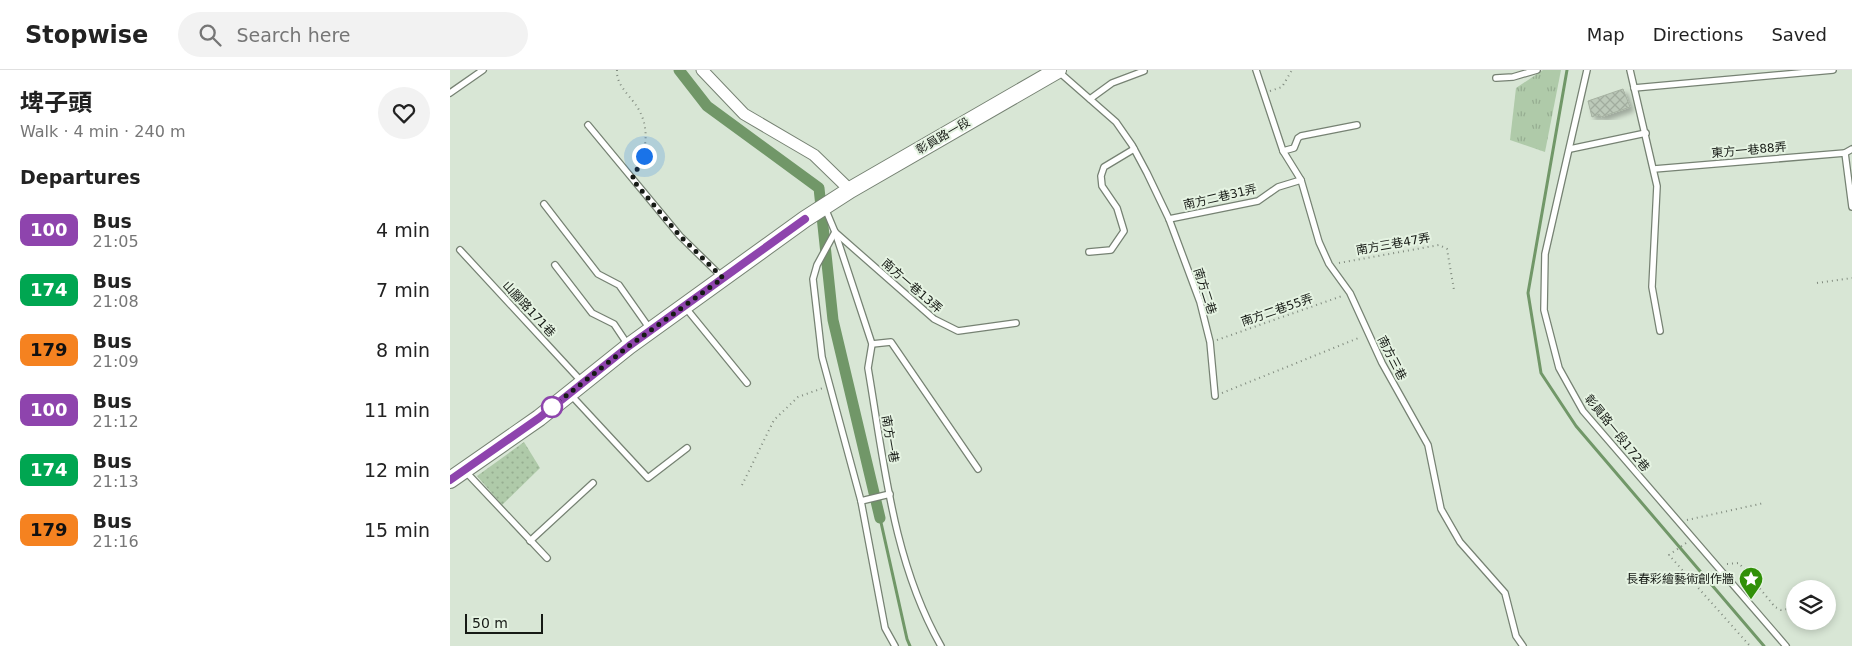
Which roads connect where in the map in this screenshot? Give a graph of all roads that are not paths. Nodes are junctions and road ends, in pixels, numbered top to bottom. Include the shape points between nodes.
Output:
1 (482, 70) edge
2 (702, 70) edge
3 (1058, 70) edge
4 (1256, 70) edge
5 (1537, 70) edge
6 (1587, 70) edge
7 (1630, 70) edge
8 (1833, 70) edge
9 (1144, 71) dead end
10 (1496, 78) dead end
11 (1634, 88) junction
12 (450, 93) edge
13 (1090, 99) junction
14 (588, 125) dead end
15 (1357, 125) dead end
16 (1646, 133) junction
17 (1134, 149) junction
18 (1570, 149) junction
19 (1852, 149) edge
20 (1283, 151) junction
21 (1845, 153) junction
22 (1654, 169) junction
23 (1301, 180) junction
24 (850, 190) junction
25 (544, 204) dead end
26 (827, 206) junction
27 (1852, 207) edge
28 (1169, 219) junction
29 (835, 232) junction
30 (460, 250) dead end
31 (1089, 252) dead end
32 (555, 265) dead end
33 (723, 278) junction
34 (684, 306) junction
35 (1016, 323) dead end
36 (650, 330) junction
37 (1660, 331) dead end
38 (872, 344) junction
39 (629, 346) junction
40 (582, 382) junction
41 (747, 383) dead end
42 (568, 393) junction
43 (1215, 396) road end
44 (687, 448) dead end
45 (978, 469) dead end
46 (465, 470) junction
47 (450, 480) edge
48 (593, 483) dead end
49 (890, 494) junction
50 (861, 501) junction
51 (530, 541) junction
52 (547, 558) dead end
53 (895, 646) edge
54 (941, 646) edge
55 (1523, 646) edge
56 (1786, 646) edge

1 - 12 lane
2 - 24 street via 744,114 814,155
3 - 13 lane, 南方二巷
3 - 24 main road, 彰員路一段
4 - 20 lane, 南方三巷
5 - 10 lane
6 - 18 lane, 彰員路一段172巷
7 - 11 lane
8 - 11 lane
9 - 13 lane via 1112,83
11 - 16 lane
13 - 17 lane, 南方二巷 via 1116,122
14 - 33 lane via 680,236
15 - 20 lane via 1301,136 1294,148
16 - 18 lane
16 - 22 lane
17 - 28 lane, 南方二巷
17 - 31 lane via 1104,167 1101,176 1102,186 1117,208 1124,231 1111,250
18 - 56 lane, 彰員路一段172巷 via 1545,254 1544,310 1559,368 1583,411
19 - 21 lane
20 - 23 lane, 南方三巷
21 - 22 lane, 東方一巷88弄
21 - 27 lane
22 - 37 lane via 1657,186 1652,287
23 - 28 lane, 南方二巷31弄 via 1278,187 1258,201
23 - 55 lane, 南方三巷 via 1319,242 1329,264 1350,293 1368,334 1428,445 1441,509 1460,542 1505,593 1516,636
24 - 26 main road, 彰員路一段
25 - 36 lane via 598,274 619,285
26 - 29 lane, 南方一巷
26 - 33 main road, 彰員路一段
28 - 43 lane, 南方二巷 via 1200,302 1210,342
29 - 35 lane, 南方一巷13弄 via 934,319 958,331
29 - 38 lane, 南方一巷
29 - 50 lane via 813,279 822,357
30 - 40 lane, 山腳路171巷
32 - 39 lane via 592,313 614,324
33 - 34 main road, 彰員路一段
34 - 36 main road, 彰員路一段
34 - 41 lane
36 - 39 main road, 彰員路一段
38 - 45 lane via 891,342
38 - 49 lane, 南方一巷 via 868,368
39 - 40 main road, 彰員路一段
40 - 42 main road, 彰員路一段
42 - 44 lane via 648,478
42 - 46 main road, 彰員路一段 via 539,418
46 - 47 main road, 彰員路一段
46 - 51 lane
48 - 51 lane
49 - 50 lane
49 - 54 lane, 南方一巷 via 899,540 916,596
50 - 53 lane via 885,628
51 - 52 lane

